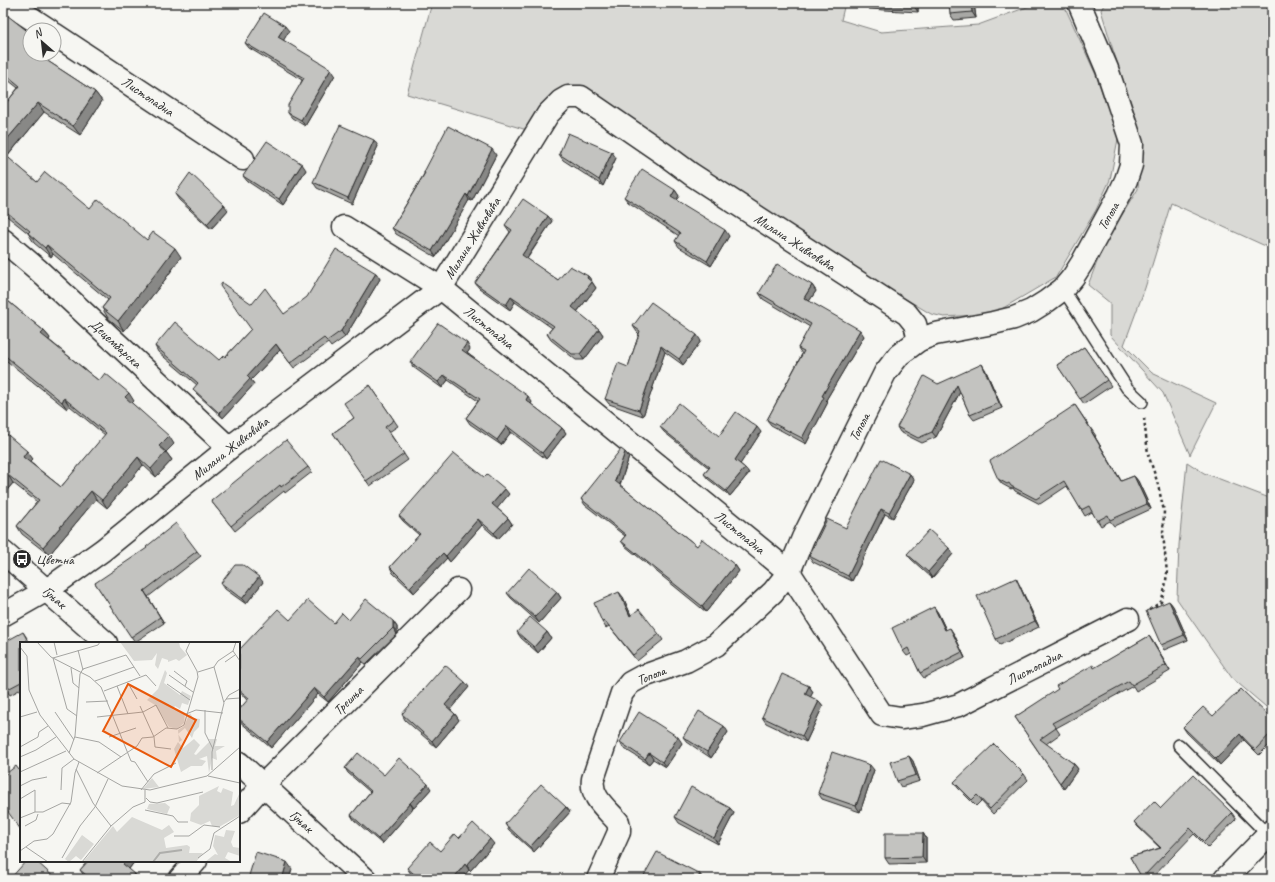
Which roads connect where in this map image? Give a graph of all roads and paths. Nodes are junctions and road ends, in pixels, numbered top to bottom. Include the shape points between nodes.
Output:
1 (8, 3) edge
2 (1079, 3) edge
3 (37, 22) edge
4 (62, 39) edge
5 (243, 159) dead end
6 (344, 227) dead end
7 (3, 240) edge
8 (441, 288) junction
9 (1063, 288) junction
10 (919, 340) junction
11 (1142, 402) joint
12 (229, 448) junction
13 (3, 552) edge
14 (788, 572) junction
15 (47, 590) junction
16 (458, 590) dead end
17 (3, 616) edge
18 (1128, 619) joint
19 (105, 642) edge
20 (1179, 745) dead end
21 (240, 764) edge
22 (263, 785) junction
23 (240, 811) edge
24 (1270, 833) edge
25 (195, 862) edge
26 (180, 879) edge
27 (366, 879) edge
28 (598, 879) edge
29 (1225, 879) edge

1 - 3 street
2 - 9 street, Топола via 1117,96 1132,144 1132,154 1131,165 1119,196 1082,263
4 - 5 street, Листопадна
6 - 8 street, Листопадна
7 - 12 street, Децембарска
8 - 10 street, Милана Живковића via 548,114 568,97 580,97 691,174 907,314 916,324
8 - 12 street, Милана Живковића
8 - 14 street, Листопадна
9 - 10 street, Топола via 1031,311 1014,318 935,334
9 - 11 lane via 1127,388
10 - 14 street, Топола via 899,355 885,373
11 - 18 path via 1148,454 1164,511 1163,534 1167,573 1161,602
12 - 15 street, Милана Живковића via 103,550
13 - 15 street, Гуњак
14 - 18 street, Листопадна via 882,715 901,718 959,705
14 - 28 street, Топола via 773,592 716,645 686,661 641,677 622,693 592,785 595,794 618,822 619,827
15 - 17 street, Милана Живковића
15 - 19 street, Гуњак
16 - 22 street, Трешња
20 - 24 lane
21 - 22 street, Гуњак
22 - 23 street, Трешња
22 - 27 street, Гуњак
24 - 29 street
25 - 26 street

